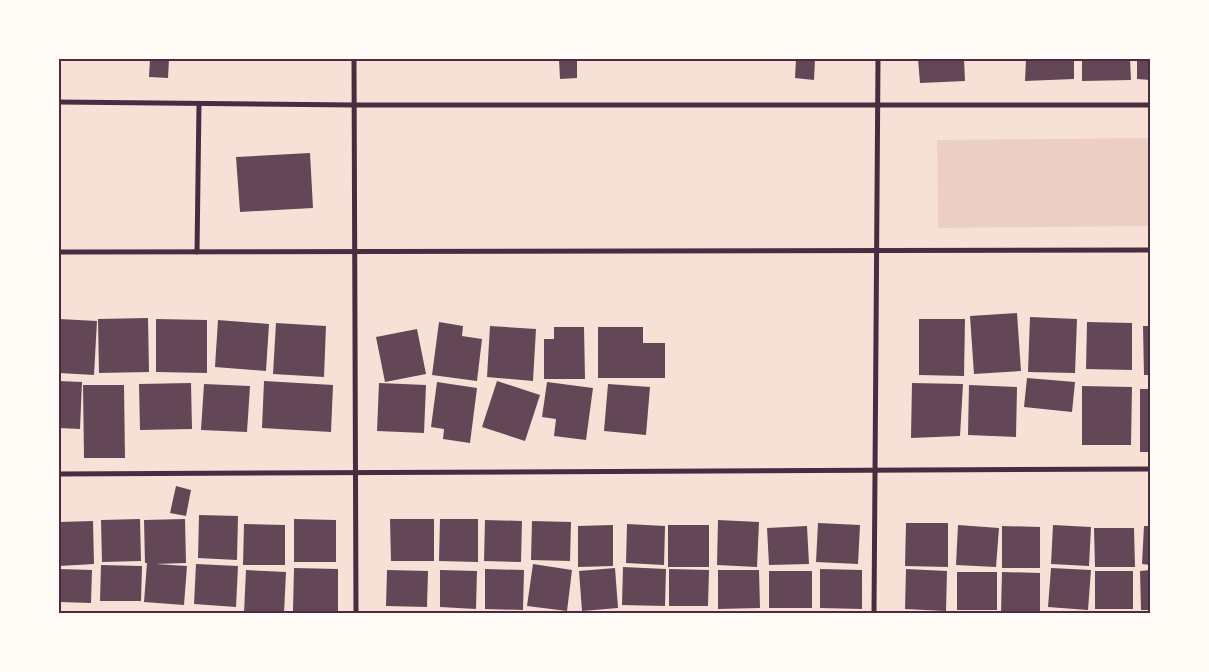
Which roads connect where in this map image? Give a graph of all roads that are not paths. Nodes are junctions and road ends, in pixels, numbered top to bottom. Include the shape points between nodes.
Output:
1 (354, 59) edge
2 (878, 59) edge
3 (59, 102) edge
4 (199, 104) junction
5 (354, 105) junction
6 (877, 105) junction
7 (1150, 105) edge
8 (1150, 250) edge
9 (355, 251) junction
10 (876, 251) junction
11 (59, 252) edge
12 (197, 252) junction
13 (1150, 469) edge
14 (875, 470) junction
15 (356, 472) junction
16 (59, 474) edge
17 (356, 613) edge
18 (874, 613) edge

1 - 5 street
2 - 6 street
3 - 4 street
4 - 5 street
4 - 12 street
5 - 6 street
5 - 9 street
6 - 7 street
6 - 10 street
8 - 10 street
9 - 10 street
9 - 12 street
9 - 15 street
10 - 14 street
11 - 12 street
13 - 14 street
14 - 15 street
14 - 18 street
15 - 16 street
15 - 17 street

